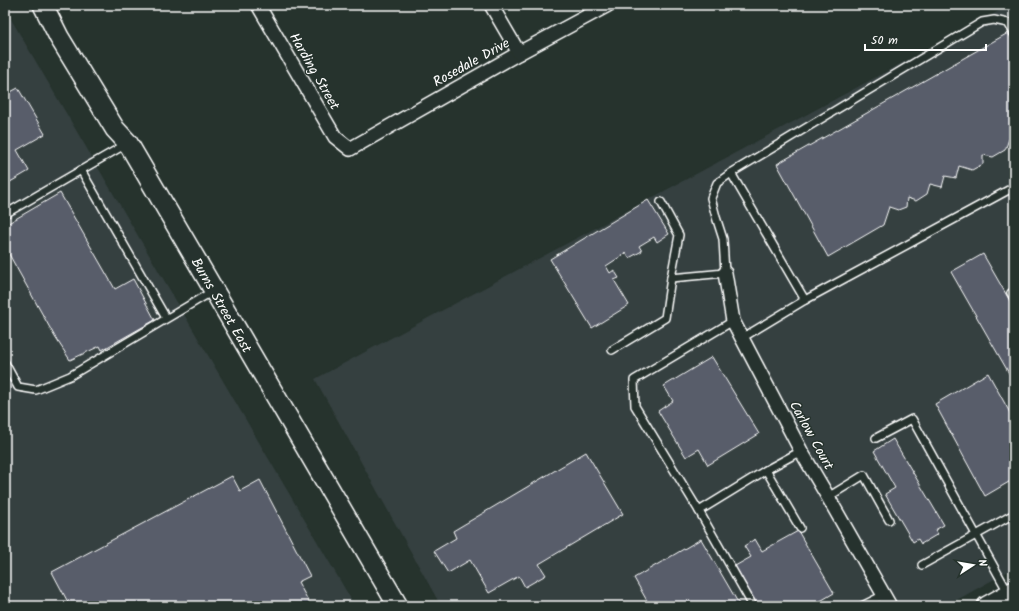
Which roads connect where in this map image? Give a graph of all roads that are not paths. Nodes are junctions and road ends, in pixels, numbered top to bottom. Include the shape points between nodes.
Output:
1 (43, 5) edge
2 (258, 5) edge
3 (491, 5) edge
4 (608, 5) edge
5 (1014, 33) edge
6 (519, 53) junction
7 (128, 143) junction
8 (350, 149) joint
9 (81, 170) junction
10 (731, 173) junction
11 (1014, 186) edge
12 (661, 202) dead end
13 (5, 214) edge
14 (725, 274) junction
15 (671, 278) junction
16 (213, 290) junction
17 (1014, 292) edge
18 (1014, 298) edge
19 (805, 300) junction
20 (166, 318) junction
21 (733, 321) junction
22 (742, 338) junction
23 (612, 350) dead end
24 (5, 363) edge
25 (876, 438) dead end
26 (801, 451) junction
27 (766, 470) junction
28 (828, 497) junction
29 (699, 511) junction
30 (1014, 514) edge
31 (889, 520) dead end
32 (800, 528) dead end
33 (977, 535) junction
34 (922, 565) dead end
35 (1011, 592) edge
36 (887, 600) edge
37 (398, 606) edge
38 (753, 606) edge
39 (862, 606) edge
40 (987, 606) edge

1 - 7 street, Burns Street East via 59,37 115,129
2 - 8 street, Harding Street via 335,137
3 - 6 street
4 - 6 street, Rosedale Drive
5 - 10 lane via 1008,23 994,20 982,22
6 - 8 street, Rosedale Drive
7 - 9 lane
7 - 16 street, Burns Street East
9 - 13 lane
9 - 20 lane
10 - 14 lane via 717,183 711,198 724,239
10 - 19 lane
11 - 19 lane
12 - 15 lane via 679,235
14 - 15 lane
14 - 21 street, Carlow Court
15 - 23 lane via 665,318
16 - 20 lane
16 - 37 street, Burns Street East
17 - 18 lane via 1011,293
19 - 22 lane
20 - 24 lane via 70,376 36,390 18,387
21 - 22 street, Carlow Court
21 - 29 lane via 634,380 635,406
22 - 26 street, Carlow Court
25 - 33 lane via 912,418
26 - 27 lane
26 - 28 street, Carlow Court
27 - 29 lane
27 - 32 lane
28 - 31 lane via 864,476
28 - 36 street, Carlow Court
29 - 38 lane
30 - 33 lane
33 - 34 lane
33 - 35 lane
35 - 40 street
36 - 39 lane

